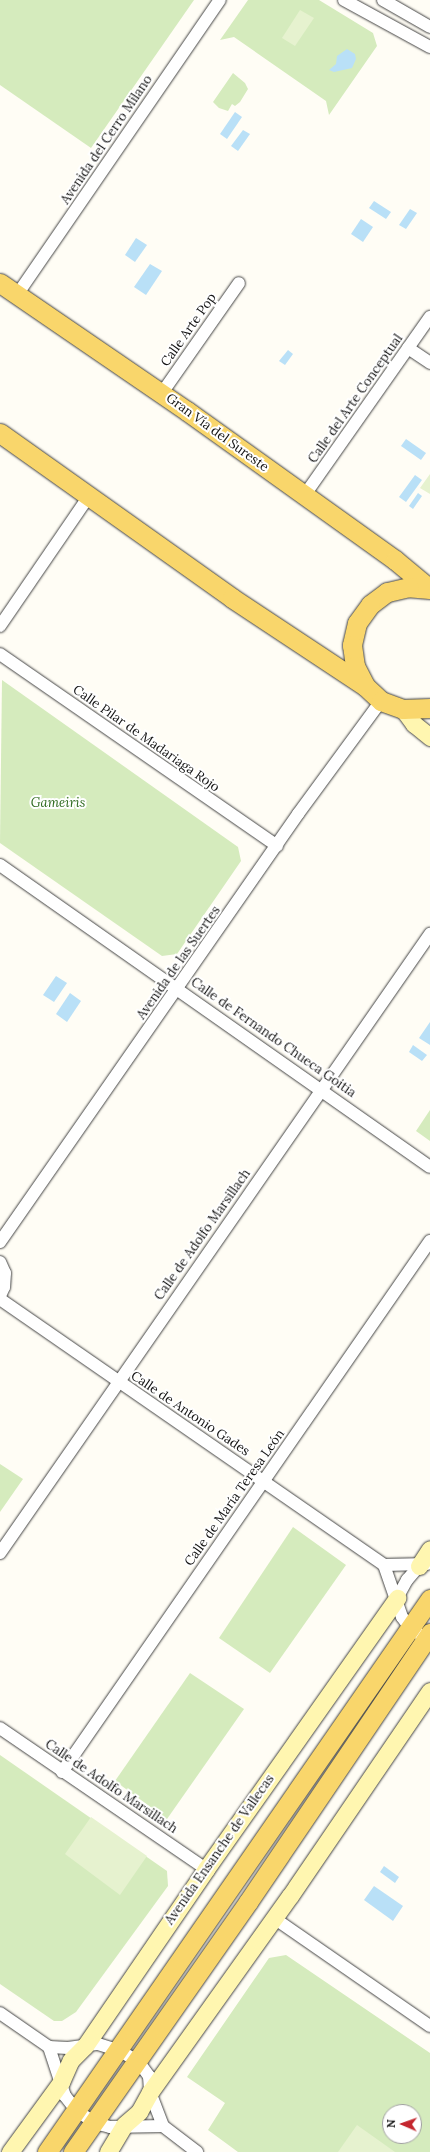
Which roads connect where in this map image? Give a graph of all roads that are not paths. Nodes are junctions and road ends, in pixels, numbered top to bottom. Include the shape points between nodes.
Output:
1 (220, 0) edge
2 (344, 0) edge
3 (383, 0) edge
4 (425, 25) edge
5 (408, 37) junction
6 (430, 47) edge
7 (239, 282) dead end
8 (0, 283) edge
9 (17, 295) junction
10 (430, 317) edge
11 (408, 348) junction
12 (430, 363) edge
13 (162, 393) junction
14 (0, 433) edge
15 (89, 496) junction
16 (304, 496) junction
17 (430, 589) edge
18 (0, 626) edge
19 (0, 654) edge
20 (365, 686) junction
21 (381, 701) junction
22 (430, 708) edge
23 (403, 709) junction
24 (430, 737) edge
25 (277, 846) junction
26 (0, 865) edge
27 (430, 934) edge
28 (178, 989) junction
29 (322, 1089) junction
30 (430, 1167) edge
31 (430, 1241) edge
32 (0, 1242) edge
33 (0, 1262) edge
34 (0, 1298) edge
35 (119, 1382) junction
36 (263, 1481) junction
37 (430, 1549) edge
38 (0, 1553) edge
39 (384, 1565) junction
40 (425, 1565) edge
41 (397, 1598) junction
42 (430, 1599) edge
43 (410, 1628) junction
44 (428, 1638) edge
45 (430, 1691) edge
46 (0, 1728) edge
47 (62, 1772) junction
48 (206, 1869) junction
49 (274, 1918) junction
50 (0, 2013) edge
51 (430, 2026) edge
52 (85, 2046) junction
53 (49, 2047) junction
54 (118, 2050) junction
55 (138, 2061) junction
56 (61, 2082) junction
57 (150, 2092) junction
58 (76, 2110) junction
59 (95, 2123) junction
60 (124, 2125) junction
61 (163, 2126) junction
62 (10, 2152) edge
63 (47, 2152) edge
64 (73, 2152) edge
65 (108, 2152) edge
66 (197, 2152) edge

1 - 9 street, Avenida del Cerro Milano
2 - 5 street
3 - 4 street
4 - 5 street
5 - 6 street
7 - 13 street, Calle Arte Pop
8 - 9 main road, Gran Vía del Sureste
9 - 13 main road, Gran Vía del Sureste
10 - 11 street, Calle del Arte Conceptual
11 - 12 street
11 - 16 street, Calle del Arte Conceptual
13 - 16 main road, Gran Vía del Sureste
14 - 15 main road
15 - 18 street
15 - 20 main road via 232,598
16 - 17 main road, Gran Vía del Sureste
17 - 20 main road via 409,587 388,592 370,605 357,623 352,645 355,666
19 - 25 street, Calle Pilar de Madariaga Rojo
20 - 21 main road
21 - 23 main road
21 - 25 street, Avenida de las Suertes
22 - 23 main road
23 - 24 street via 414,724
25 - 28 street, Avenida de las Suertes
26 - 28 street, Calle de Fernando Chueca Goitia
27 - 29 street, Calle de Adolfo Marsillach
28 - 29 street, Calle de Fernando Chueca Goitia
28 - 32 street, Avenida de las Suertes
29 - 30 street, Calle de Fernando Chueca Goitia
29 - 35 street, Calle de Adolfo Marsillach
31 - 36 street, Calle de María Teresa León
33 - 34 street via 4,1273 4,1287
34 - 35 street, Calle de Antonio Gades
35 - 36 street, Calle de Antonio Gades
35 - 38 street, Calle de Adolfo Marsillach
36 - 39 street, Calle de Antonio Gades
36 - 47 street, Calle de María Teresa León
37 - 40 street, Avenida Ensanche de Vallecas
39 - 40 street
39 - 41 street
40 - 41 street, Avenida Ensanche de Vallecas via 407,1580
41 - 43 street via 402,1618
41 - 48 street, Avenida Ensanche de Vallecas
42 - 43 main road
43 - 44 street
43 - 54 main road
44 - 55 main road
45 - 49 street
46 - 47 street, Calle de Adolfo Marsillach
47 - 48 street, Calle de Adolfo Marsillach
48 - 52 street, Avenida Ensanche de Vallecas
49 - 51 street
49 - 57 street
50 - 53 street
52 - 53 street
52 - 54 street via 98,2044
52 - 56 street, Avenida Ensanche de Vallecas via 71,2060
53 - 56 street
54 - 55 street
54 - 58 main road
55 - 57 street via 149,2076
55 - 59 main road
56 - 58 street via 65,2096
56 - 62 street, Avenida Ensanche de Vallecas
57 - 60 street via 139,2112
57 - 61 street
58 - 59 street
58 - 63 main road
59 - 60 street via 110,2127
59 - 64 main road
60 - 61 street
60 - 65 street
61 - 66 street

